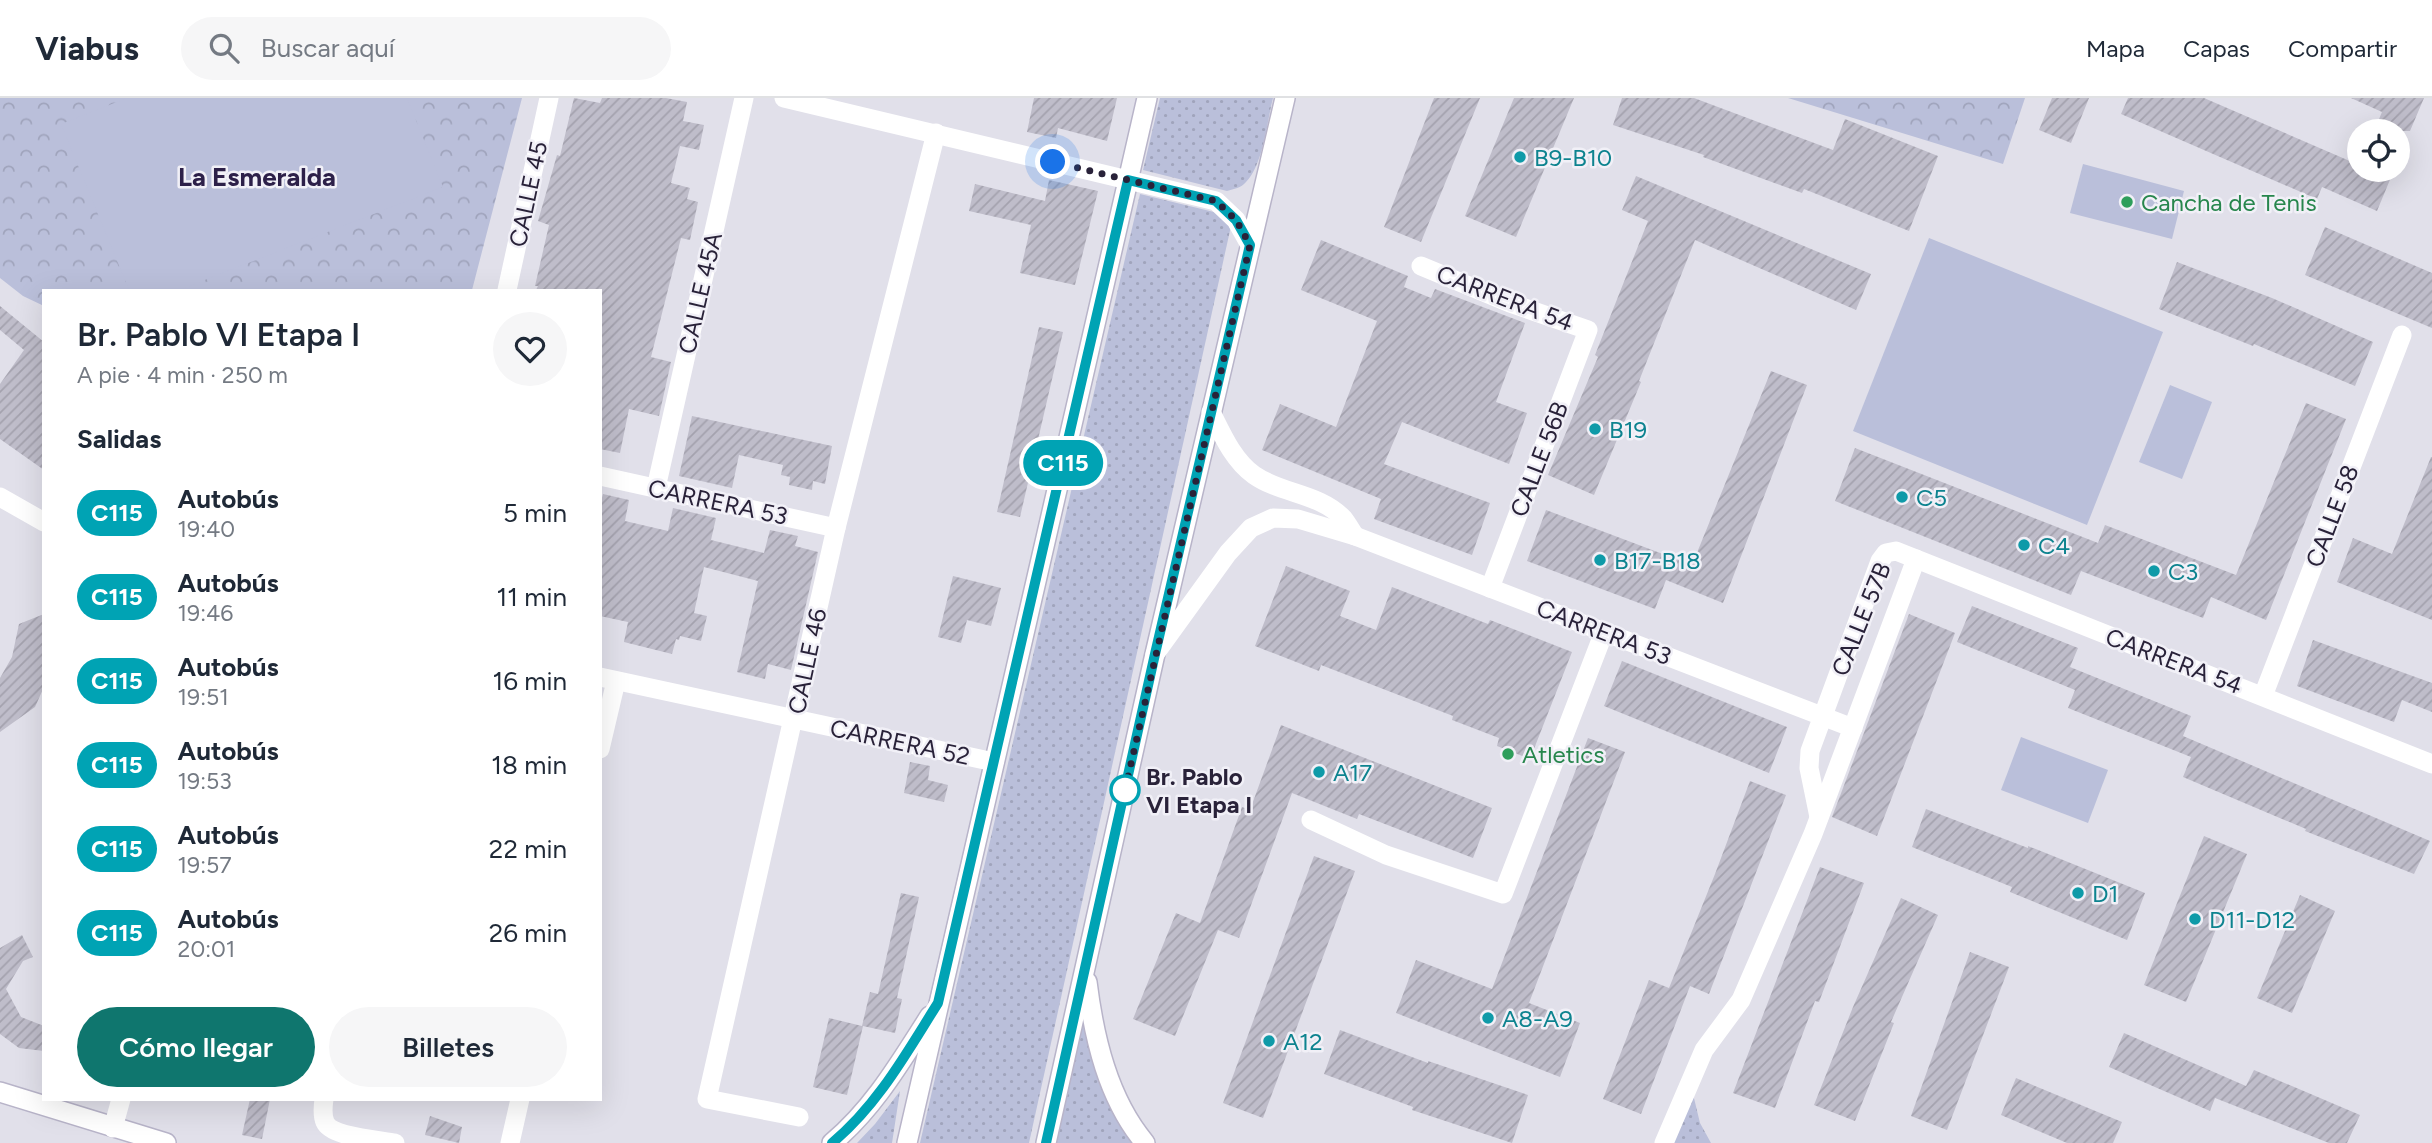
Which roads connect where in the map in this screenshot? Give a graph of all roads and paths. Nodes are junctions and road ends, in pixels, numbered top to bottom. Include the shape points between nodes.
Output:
1 (549, 98) edge
2 (744, 98) edge
3 (784, 98) edge
4 (1147, 98) edge
5 (1284, 98) edge
6 (936, 133) junction
7 (1128, 180) junction
8 (1250, 245) junction
9 (1421, 266) dead end
10 (506, 289) edge
11 (1588, 330) joint
12 (2402, 335) dead end
13 (1211, 412) junction
14 (602, 476) edge
15 (656, 488) junction
16 (0, 497) edge
17 (42, 521) edge
18 (836, 528) junction
19 (1355, 536) junction
20 (1916, 559) junction
21 (1490, 588) junction
22 (1604, 632) junction
23 (1155, 654) junction
24 (608, 679) edge
25 (2263, 696) junction
26 (1822, 716) junction
27 (794, 720) junction
28 (1853, 728) junction
29 (602, 732) edge
30 (994, 762) junction
31 (2432, 764) edge
32 (1311, 820) dead end
33 (1816, 826) junction
34 (1085, 969) junction
35 (938, 1003) junction
36 (0, 1092) edge
37 (120, 1101) edge
38 (324, 1101) edge
39 (520, 1101) edge
40 (799, 1117) dead end
41 (113, 1128) junction
42 (166, 1143) edge
43 (395, 1143) edge
44 (510, 1143) edge
45 (832, 1143) edge
46 (907, 1143) edge
47 (1046, 1143) edge
48 (1145, 1143) edge
49 (1664, 1143) edge

1 - 10 street, CALLE 45
2 - 15 street, CALLE 45A
3 - 6 street
4 - 7 street
5 - 8 street
6 - 7 street
6 - 18 street, CALLE 46
7 - 8 street via 1216,201 1236,220
7 - 30 street
8 - 13 street
9 - 11 street, CARRERA 54
11 - 21 street, CALLE 56B
12 - 25 street, CALLE 58
13 - 19 street, CARRERA 53 via 1241,464 1264,481 1324,504 1343,518
13 - 23 street
14 - 15 street, CARRERA 53
15 - 18 street, CARRERA 53
16 - 17 street
18 - 27 street, CALLE 46
19 - 21 street, CARRERA 53
19 - 23 street, CARRERA 53 via 1298,519 1273,517 1251,528
20 - 25 street, CARRERA 54
20 - 26 street, CALLE 57B via 1896,551 1886,553 1880,561
20 - 28 street, CALLE 57B
21 - 22 street, CARRERA 53
22 - 26 street, CARRERA 53
22 - 32 street via 1503,894 1386,855
23 - 34 street
24 - 27 street, CARRERA 52
24 - 29 street
25 - 31 street, CARRERA 54
26 - 28 street, CARRERA 53
26 - 33 street, CALLE 57B via 1809,768
27 - 30 street, CARRERA 52
27 - 40 street, CALLE 46 via 706,1099
28 - 33 street, CALLE 57B
30 - 35 street
33 - 49 street, CALLE 57B via 1741,1000 1704,1050
34 - 47 street
34 - 48 street via 1101,1054 1125,1115
35 - 45 street via 885,1087
35 - 46 street
36 - 41 street
37 - 41 street
38 - 43 street via 324,1122 329,1128
39 - 44 street
41 - 42 street

